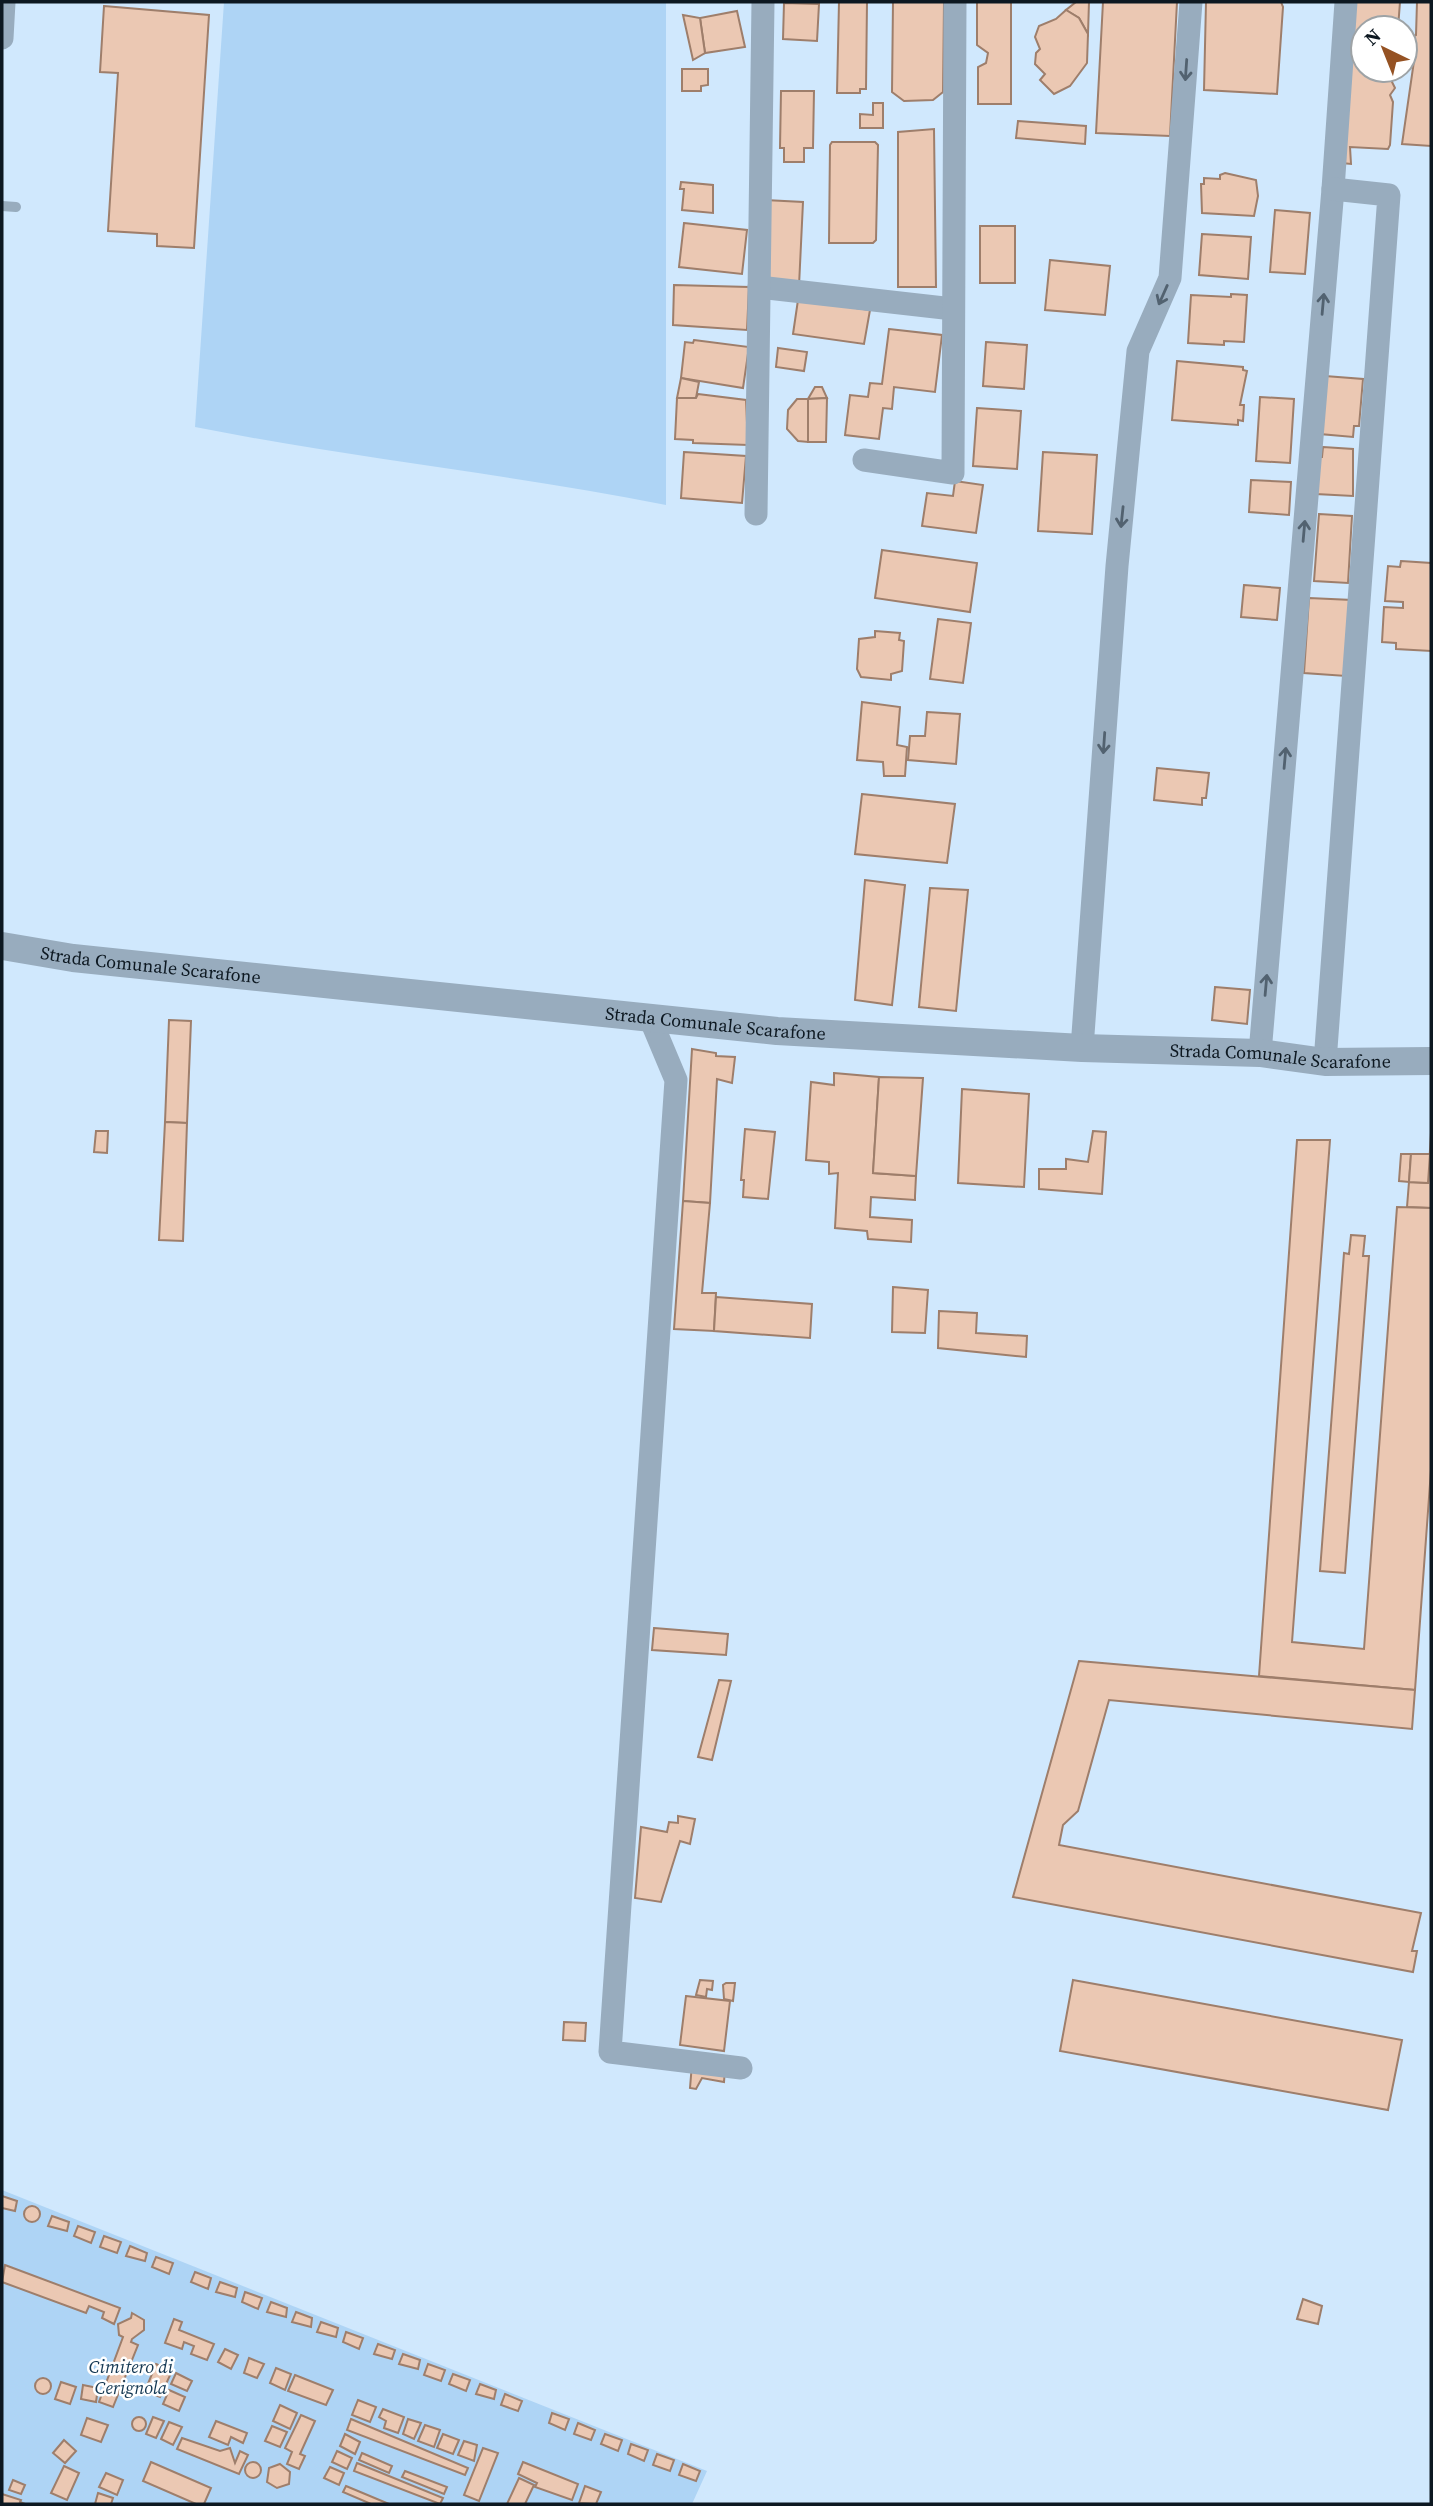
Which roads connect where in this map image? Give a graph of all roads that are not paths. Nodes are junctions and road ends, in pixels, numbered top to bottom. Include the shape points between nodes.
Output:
1 (4, 2) edge
2 (762, 2) edge
3 (955, 2) edge
4 (1191, 2) edge
5 (1346, 2) edge
6 (2, 38) edge
7 (1333, 189) junction
8 (2, 206) edge
9 (16, 207) dead end
10 (759, 287) junction
11 (953, 309) junction
12 (864, 460) dead end
13 (756, 514) dead end
14 (2, 946) edge
15 (650, 1018) junction
16 (1082, 1048) junction
17 (1260, 1052) junction
18 (1431, 1060) edge
19 (1325, 1062) junction
20 (741, 2068) dead end

1 - 6 street
2 - 10 street
3 - 11 street
4 -> 16 street via 1170,278 1138,351 1117,566
5 - 7 street
17 -> 7 street
7 - 19 street via 1389,195
8 - 9 lane
10 - 11 street
10 - 13 street
11 - 12 street via 953,473
14 - 15 street, Strada Comunale Scarafone via 73,958
15 - 16 street, Strada Comunale Scarafone via 777,1031
15 - 20 street via 676,1080 610,2052
16 - 17 street, Strada Comunale Scarafone
17 - 19 street, Strada Comunale Scarafone
18 - 19 street, Strada Comunale Scarafone

